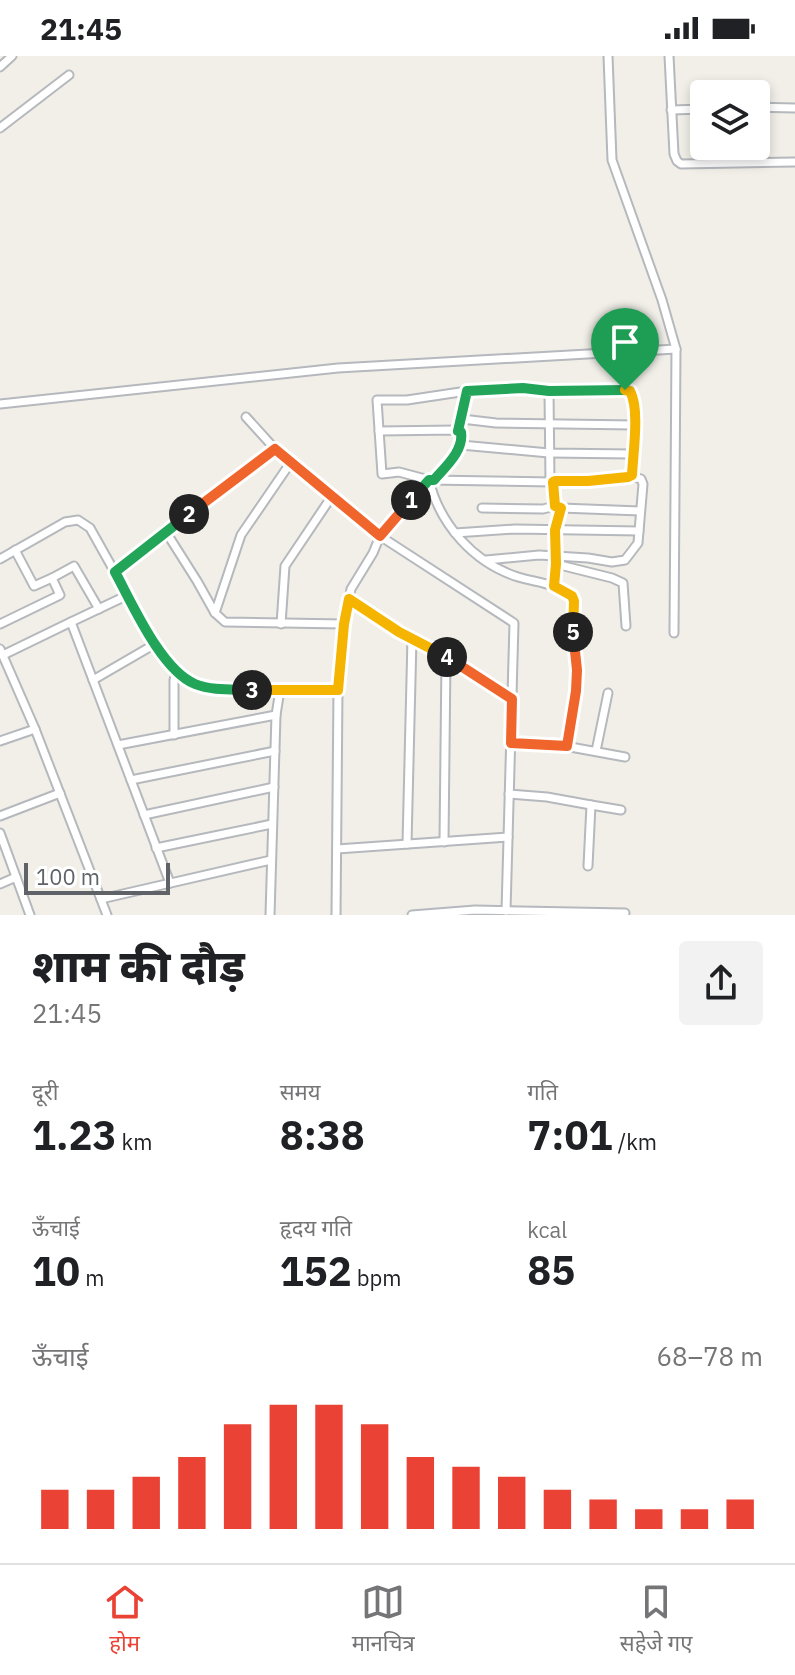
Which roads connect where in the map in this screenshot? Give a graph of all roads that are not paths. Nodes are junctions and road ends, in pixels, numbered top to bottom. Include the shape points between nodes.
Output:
1 (12, 56) edge
2 (608, 56) edge
3 (669, 56) edge
4 (0, 67) edge
5 (69, 75) dead end
6 (770, 107) edge
7 (795, 108) edge
8 (690, 109) edge
9 (671, 110) junction
10 (0, 128) edge
11 (795, 162) edge
12 (676, 349) junction
13 (467, 391) junction
14 (549, 391) junction
15 (0, 404) edge
16 (246, 417) dead end
17 (462, 419) junction
18 (548, 424) junction
19 (635, 425) junction
20 (379, 431) junction
21 (458, 431) junction
22 (461, 445) junction
23 (275, 449) junction
24 (549, 453) junction
25 (632, 454) junction
26 (291, 462) junction
27 (630, 476) junction
28 (432, 480) junction
29 (552, 482) junction
30 (332, 496) junction
31 (558, 507) junction
32 (482, 508) dead end
33 (640, 511) junction
34 (555, 530) junction
35 (639, 531) junction
36 (166, 532) junction
37 (455, 533) junction
38 (380, 536) junction
39 (15, 550) junction
40 (0, 559) edge
41 (485, 560) junction
42 (556, 560) junction
43 (115, 572) junction
44 (52, 578) junction
45 (554, 586) junction
46 (128, 595) junction
47 (349, 599) junction
48 (99, 609) junction
49 (215, 613) junction
50 (71, 622) junction
51 (0, 624) edge
52 (281, 624) junction
53 (344, 624) junction
54 (626, 626) dead end
55 (674, 633) dead end
56 (412, 638) junction
57 (155, 644) junction
58 (1, 652) edge
59 (446, 657) junction
60 (177, 671) junction
61 (93, 680) junction
62 (280, 690) junction
63 (338, 690) junction
64 (608, 693) dead end
65 (512, 699) junction
66 (276, 715) junction
67 (35, 729) junction
68 (174, 735) junction
69 (0, 741) edge
70 (511, 743) junction
71 (118, 745) junction
72 (567, 746) junction
73 (275, 751) junction
74 (596, 751) junction
75 (625, 757) dead end
76 (131, 780) junction
77 (274, 787) junction
78 (60, 793) junction
79 (509, 794) junction
80 (591, 805) junction
81 (621, 810) dead end
82 (144, 815) junction
83 (0, 816) edge
84 (272, 824) junction
85 (0, 833) edge
86 (508, 837) junction
87 (444, 842) junction
88 (407, 844) junction
89 (156, 848) junction
90 (337, 849) junction
91 (271, 860) junction
92 (588, 866) dead end
93 (16, 877) junction
94 (170, 883) junction
95 (0, 884) edge
96 (101, 899) junction
97 (506, 911) junction
98 (625, 913) edge
99 (582, 914) edge
100 (30, 915) edge
101 (107, 915) edge
102 (270, 915) edge
103 (336, 915) edge
104 (412, 915) edge

1 - 4 street
2 - 12 street via 612,160
3 - 9 street
5 - 10 street
6 - 7 street
8 - 9 street
9 - 11 street via 674,154 681,164
12 - 15 street via 338,368
12 - 55 street
13 - 14 street
13 - 17 street
13 - 20 street via 377,400
14 - 18 street
14 - 19 street via 630,391
16 - 23 street
17 - 18 street
17 - 21 street
18 - 19 street
18 - 24 street
19 - 25 street
20 - 21 street
20 - 28 street via 382,474 399,472
21 - 22 street
22 - 24 street
22 - 28 street
23 - 26 street
23 - 36 street
24 - 25 street
24 - 29 street
25 - 27 street
26 - 30 street
26 - 49 street via 241,535
27 - 29 street
27 - 33 street via 643,481
28 - 29 street
28 - 37 street via 433,493
28 - 38 street
29 - 31 street
30 - 38 street
30 - 52 street via 285,566
31 - 32 street
31 - 33 street
31 - 34 street
33 - 35 street
34 - 35 street
34 - 37 street
34 - 42 street
35 - 42 street via 638,543 623,561
36 - 43 street
36 - 49 street
37 - 41 street
38 - 47 street
38 - 65 street via 514,623
39 - 40 street
39 - 43 street via 78,520 90,528
39 - 44 street via 34,586
41 - 42 street via 523,555
41 - 45 street via 516,576
42 - 45 street
42 - 54 street via 623,583
43 - 46 street
44 - 48 street via 74,566
44 - 51 street via 60,595
45 - 72 street via 572,596 575,606 576,691
46 - 48 street
46 - 57 street
47 - 53 street
47 - 56 street
48 - 50 street
49 - 52 street via 225,622
50 - 58 street
50 - 61 street
52 - 53 street
53 - 63 street
56 - 59 street
56 - 88 street
57 - 60 street
57 - 61 street
58 - 67 street
59 - 65 street
59 - 87 street
60 - 62 street via 195,684 221,689
60 - 68 street
61 - 71 street
62 - 63 street
62 - 66 street
63 - 90 street
64 - 74 street
65 - 70 street
66 - 68 street
66 - 73 street
67 - 69 street
67 - 78 street
68 - 71 street
70 - 72 street
70 - 79 street
71 - 76 street
72 - 74 street
73 - 76 street
73 - 77 street
74 - 75 street
76 - 82 street
77 - 82 street
77 - 84 street
78 - 83 street
78 - 96 street
79 - 80 street
79 - 86 street
80 - 81 street
80 - 92 street
82 - 89 street
84 - 89 street
84 - 91 street
85 - 93 street
86 - 87 street
86 - 97 street
87 - 88 street
88 - 90 street
89 - 94 street
90 - 103 street
91 - 94 street
91 - 102 street
93 - 95 street
93 - 100 street
94 - 96 street
96 - 101 street
97 - 99 street
97 - 104 street
98 - 99 street

